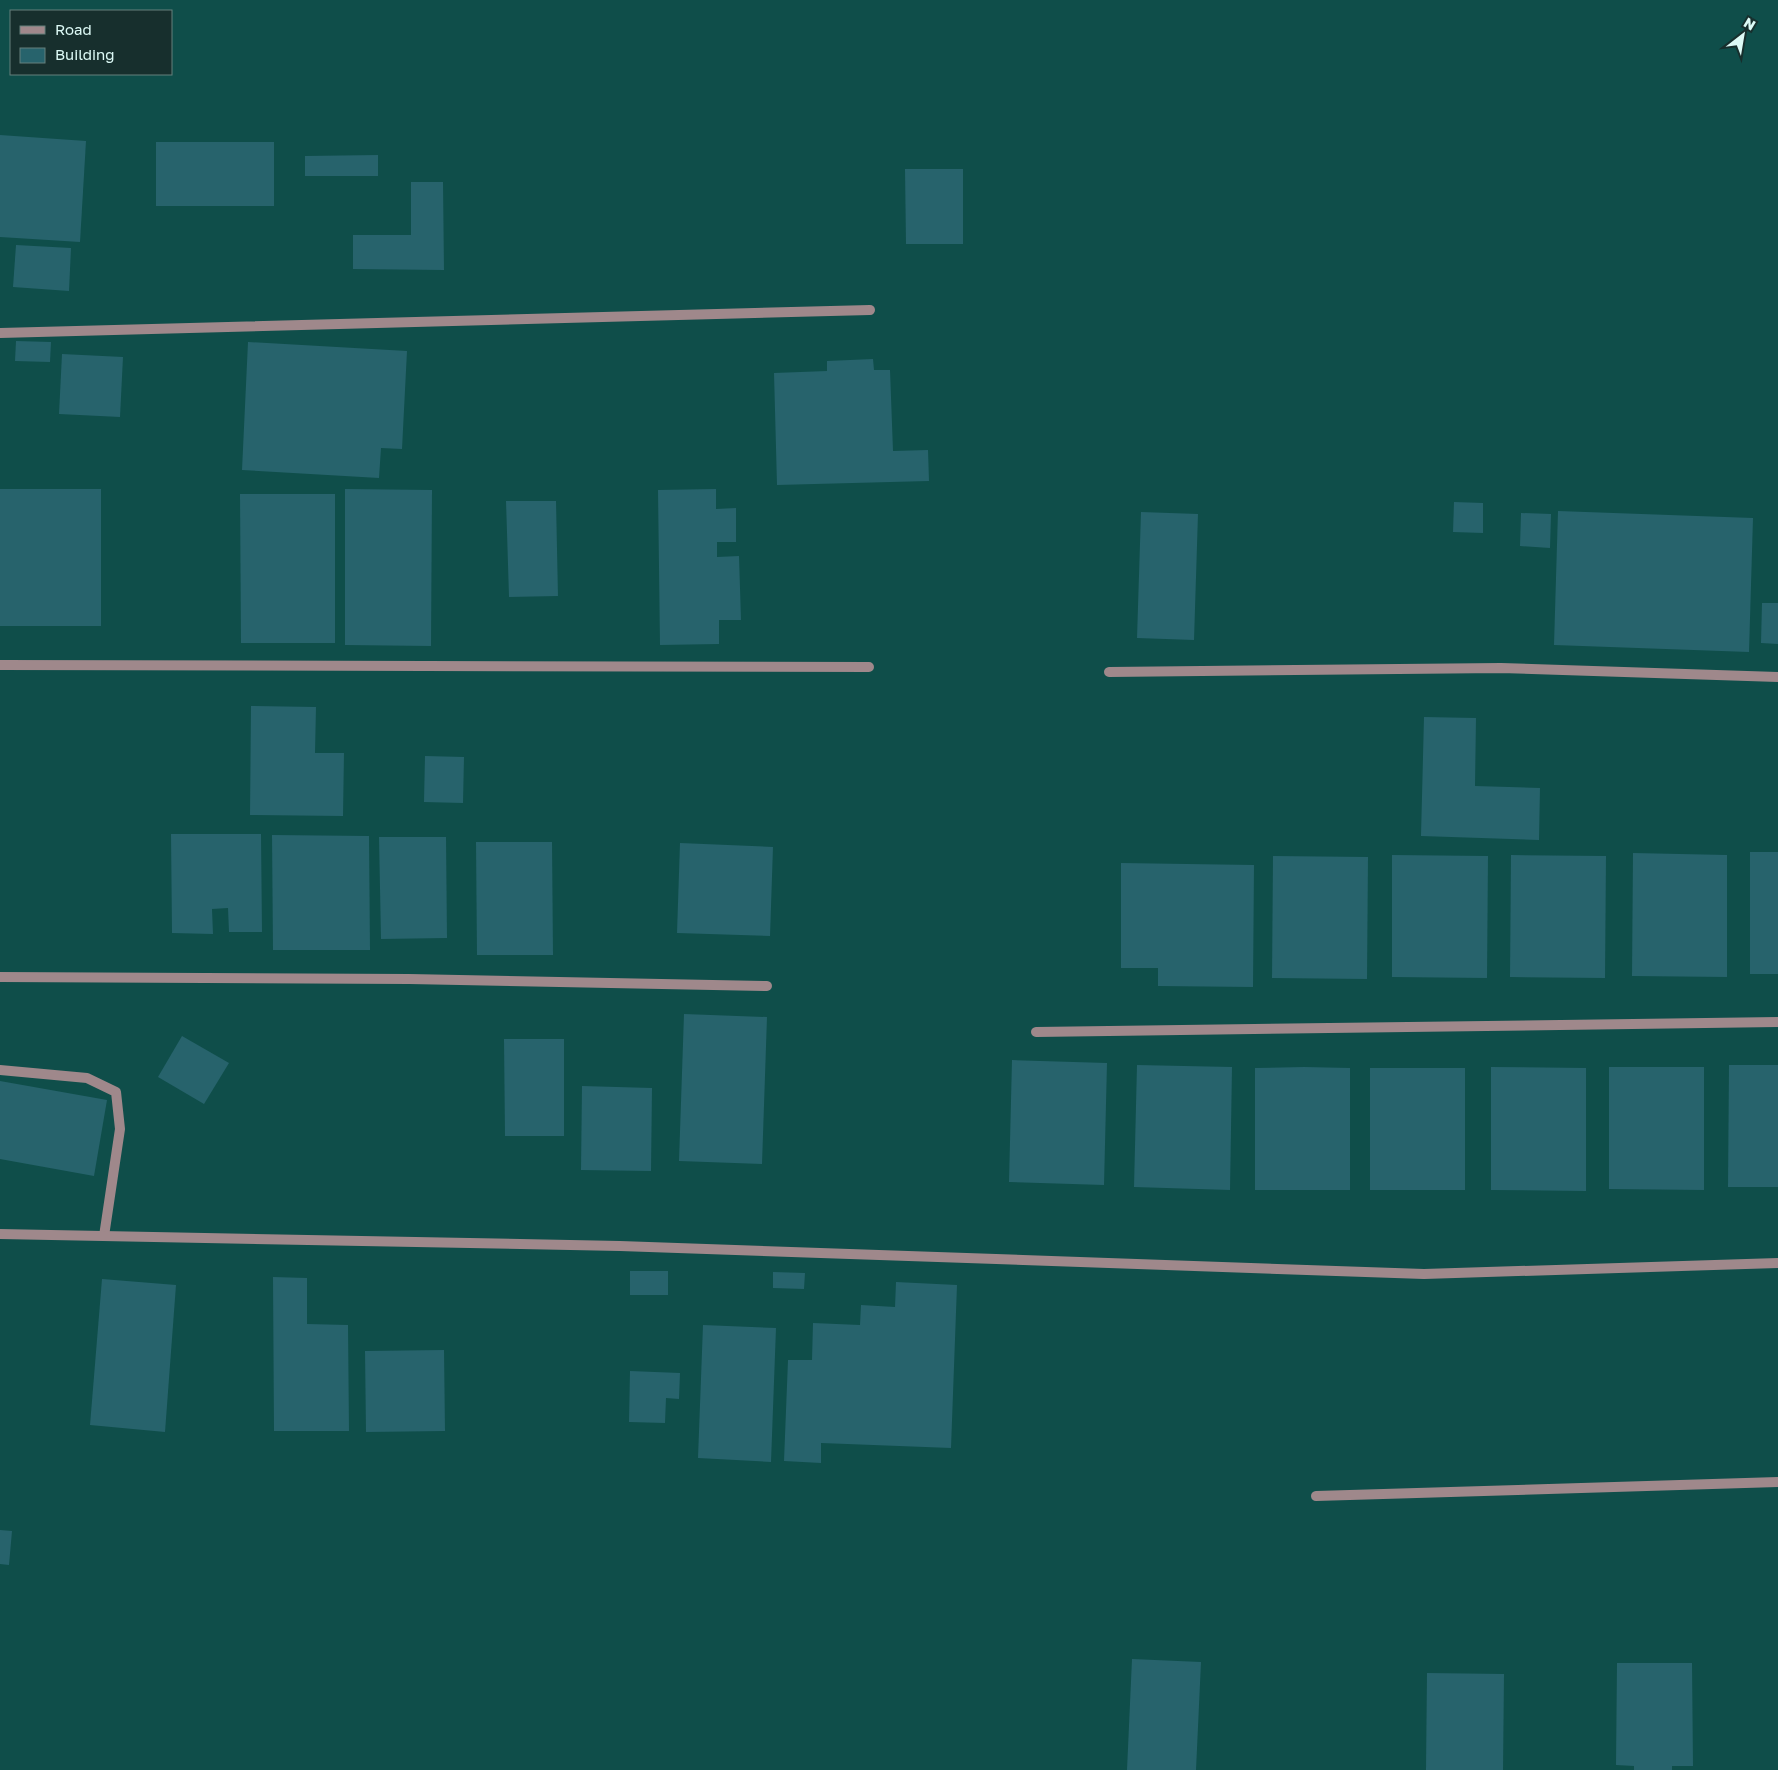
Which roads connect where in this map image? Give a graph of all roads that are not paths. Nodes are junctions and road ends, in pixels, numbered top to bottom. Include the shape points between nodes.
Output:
1 (870, 310) dead end
2 (0, 333) edge
3 (0, 665) edge
4 (869, 667) dead end
5 (1109, 672) dead end
6 (1778, 677) edge
7 (0, 978) edge
8 (767, 986) dead end
9 (1778, 1022) edge
10 (1036, 1032) dead end
11 (0, 1070) edge
12 (0, 1234) edge
13 (104, 1236) junction
14 (1778, 1263) edge
15 (1778, 1482) edge
16 (1316, 1496) dead end

1 - 2 street
3 - 4 street
5 - 6 street via 1501,668
7 - 8 street via 409,979
9 - 10 street
11 - 13 street via 87,1078 116,1092 120,1129
12 - 13 street
13 - 14 street via 620,1246 1424,1274
15 - 16 street

